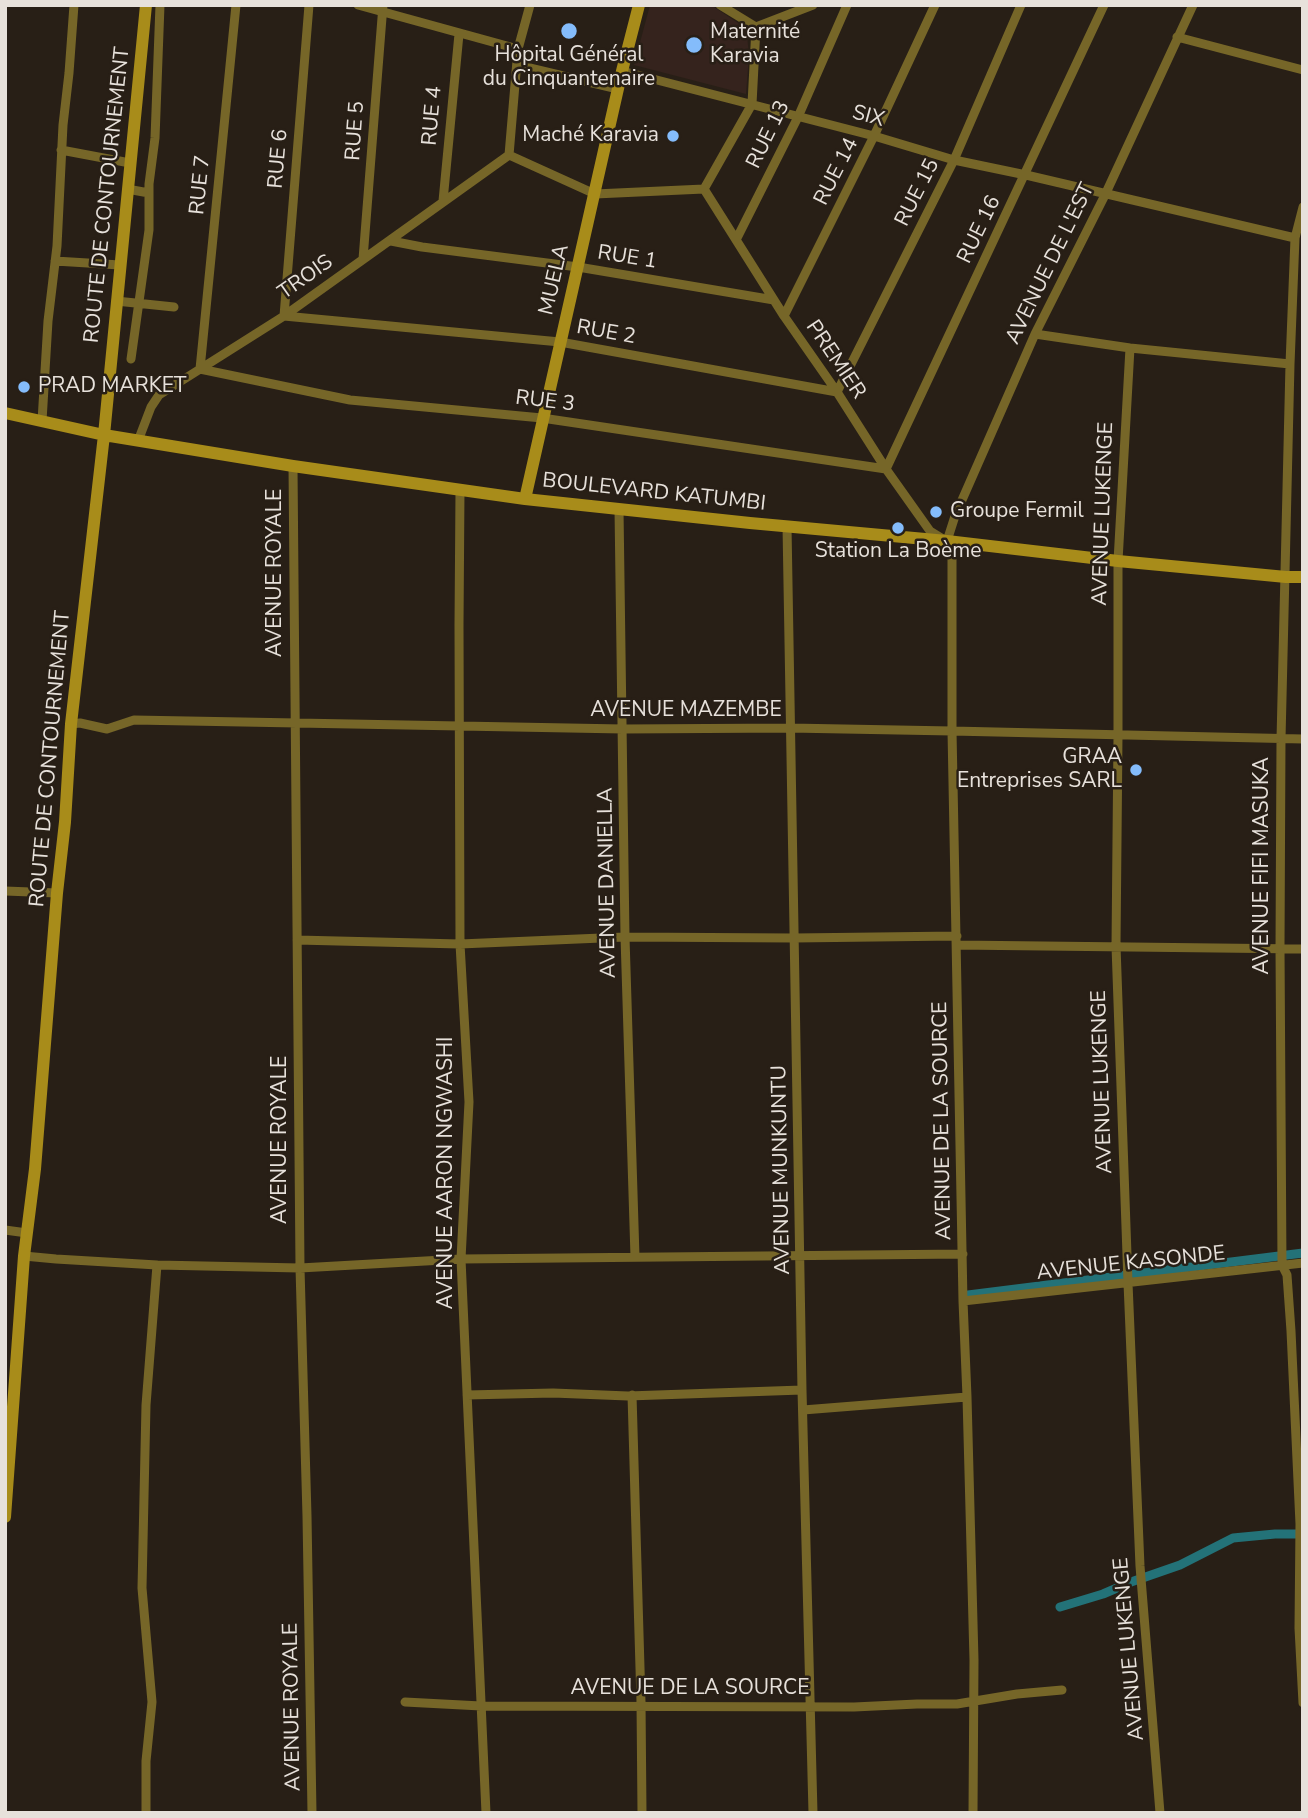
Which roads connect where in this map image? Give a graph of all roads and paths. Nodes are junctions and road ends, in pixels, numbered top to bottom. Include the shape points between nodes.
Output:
1 (74, 5) edge
2 (146, 5) edge
3 (160, 5) edge
4 (236, 5) edge
5 (309, 5) edge
6 (358, 5) edge
7 (530, 5) edge
8 (639, 5) edge
9 (720, 5) edge
10 (813, 5) edge
11 (847, 5) edge
12 (934, 5) edge
13 (1021, 5) edge
14 (1104, 5) edge
15 (1193, 5) edge
16 (383, 8) edge
17 (756, 27) junction
18 (459, 34) junction
19 (1177, 37) junction
20 (518, 49) junction
21 (517, 65) junction
22 (1303, 70) edge
23 (622, 71) junction
24 (618, 89) junction
25 (752, 104) junction
26 (799, 117) junction
27 (874, 136) junction
28 (61, 150) junction
29 (509, 155) junction
30 (954, 160) junction
31 (130, 163) junction
32 (1026, 175) junction
33 (127, 189) junction
34 (704, 189) junction
35 (149, 193) junction
36 (595, 194) junction
37 (1105, 194) junction
38 (443, 201) junction
39 (1303, 207) edge
40 (1295, 238) junction
41 (736, 240) junction
42 (391, 241) junction
43 (363, 259) junction
44 (55, 261) junction
45 (120, 265) junction
46 (578, 268) junction
47 (774, 300) junction
48 (116, 301) junction
49 (139, 304) junction
50 (174, 307) dead end
51 (284, 316) junction
52 (784, 316) junction
53 (1035, 334) junction
54 (560, 342) junction
55 (1130, 348) junction
56 (131, 359) dead end
57 (1290, 364) junction
58 (200, 369) junction
59 (837, 392) junction
60 (5, 413) edge
61 (542, 418) junction
62 (41, 421) junction
63 (104, 435) junction
64 (138, 441) junction
65 (293, 467) junction
66 (886, 469) junction
67 (460, 490) junction
68 (525, 499) junction
69 (619, 509) junction
70 (787, 526) junction
71 (947, 541) junction
72 (1118, 561) junction
73 (1286, 577) junction
74 (1303, 577) edge
75 (71, 724) junction
76 (295, 724) junction
77 (459, 726) junction
78 (790, 728) junction
79 (623, 729) junction
80 (953, 731) junction
81 (1118, 735) junction
82 (1281, 739) junction
83 (1303, 739) edge
84 (5, 891) edge
85 (57, 893) junction
86 (625, 937) junction
87 (794, 939) junction
88 (297, 940) junction
89 (957, 940) junction
90 (460, 944) junction
91 (1116, 946) junction
92 (1280, 948) junction
93 (1303, 949) edge
94 (5, 1230) edge
95 (27, 1234) junction
96 (963, 1254) junction
97 (24, 1256) junction
98 (801, 1256) junction
99 (635, 1257) junction
100 (461, 1259) junction
101 (1303, 1263) edge
102 (157, 1265) junction
103 (1282, 1265) junction
104 (300, 1268) junction
105 (1128, 1283) junction
106 (963, 1301) junction
107 (803, 1390) junction
108 (467, 1395) junction
109 (632, 1395) junction
110 (967, 1397) junction
111 (803, 1410) junction
112 (5, 1517) edge
113 (1062, 1690) dead end
114 (974, 1701) junction
115 (405, 1702) dead end
116 (1303, 1703) edge
117 (481, 1706) junction
118 (641, 1706) junction
119 (810, 1707) junction
120 (146, 1813) edge
121 (312, 1813) edge
122 (486, 1813) edge
123 (642, 1813) edge
124 (813, 1813) edge
125 (973, 1813) edge
126 (1160, 1813) edge

1 - 28 street
2 - 31 street, ROUTE DE CONTOURNEMENT
3 - 35 street
4 - 58 street, RUE 7
5 - 51 street, RUE 6
6 - 16 street
7 - 20 street
8 - 23 street, MUELA
9 - 17 street
10 - 17 street
11 - 26 street, RUE 13
12 - 27 street, RUE 14
13 - 30 street, RUE 15
14 - 32 street, RUE 16
15 - 19 street, AVENUE DE L'EST
16 - 18 street
16 - 43 street, RUE 5
17 - 25 street
18 - 20 street
18 - 38 street, RUE 4
19 - 22 street
19 - 37 street, AVENUE DE L'EST
20 - 21 street
21 - 24 street
21 - 29 street
23 - 24 street, MUELA
23 - 25 street, SIX
24 - 36 street, MUELA
25 - 26 street, SIX
25 - 34 street
26 - 27 street, SIX
26 - 41 street, RUE 13
27 - 30 street, SIX
27 - 52 street, RUE 14
28 - 31 street
28 - 44 street
29 - 36 street
29 - 38 street, TROIS
30 - 32 street, SIX
30 - 59 street, RUE 15
31 - 33 street, ROUTE DE CONTOURNEMENT
32 - 37 street, SIX
32 - 66 street, RUE 16
33 - 35 street
33 - 45 street, ROUTE DE CONTOURNEMENT
34 - 36 street
34 - 41 street, PREMIER
35 - 49 street
36 - 46 street, MUELA
37 - 40 street, SIX
37 - 53 street, AVENUE DE L'EST
38 - 42 street, TROIS
39 - 40 street, AVENUE FIFI MASUKA
40 - 57 street, AVENUE FIFI MASUKA
41 - 47 street, PREMIER
42 - 43 street, TROIS
42 - 46 street, RUE 1
43 - 51 street, TROIS
44 - 45 street
44 - 62 street
45 - 48 street, ROUTE DE CONTOURNEMENT
46 - 47 street, RUE 1
46 - 54 street, MUELA
47 - 52 street, PREMIER
48 - 49 street
48 - 63 street, ROUTE DE CONTOURNEMENT
49 - 50 street
49 - 56 street
51 - 54 street, RUE 2
51 - 58 street, TROIS
52 - 59 street, PREMIER
53 - 55 street
53 - 71 street, AVENUE DE L'EST
54 - 59 street, RUE 2
54 - 61 street, MUELA
55 - 57 street
55 - 72 street, AVENUE LUKENGE
57 - 73 street, AVENUE FIFI MASUKA
58 - 61 street, RUE 3 via 350,400
58 - 64 street, TROIS via 159,395
59 - 66 street, PREMIER
60 - 62 street, BOULEVARD KATUMBI
61 - 66 street, RUE 3
61 - 68 street, MUELA
62 - 63 street, BOULEVARD KATUMBI
63 - 64 street, BOULEVARD KATUMBI
63 - 75 street, ROUTE DE CONTOURNEMENT
64 - 65 street, BOULEVARD KATUMBI
65 - 67 street, BOULEVARD KATUMBI
65 - 76 street, AVENUE ROYALE
66 - 71 street, PREMIER via 930,531
67 - 68 street, BOULEVARD KATUMBI
67 - 77 street, AVENUE AARON NGWASHI
68 - 69 street, BOULEVARD KATUMBI
69 - 70 street, BOULEVARD KATUMBI
69 - 79 street, AVENUE DANIELLA
70 - 71 street, BOULEVARD KATUMBI
70 - 78 street, AVENUE MUNKUNTU
71 - 72 street, BOULEVARD KATUMBI
71 - 80 street, AVENUE DE LA SOURCE via 952,557
72 - 73 street, BOULEVARD KATUMBI
72 - 81 street, AVENUE LUKENGE
73 - 74 street, BOULEVARD KATUMBI
73 - 82 street, AVENUE FIFI MASUKA
75 - 76 street, AVENUE MAZEMBE via 107,729 134,720
75 - 85 street, ROUTE DE CONTOURNEMENT
76 - 77 street, AVENUE MAZEMBE
76 - 88 street, AVENUE ROYALE
77 - 79 street, AVENUE MAZEMBE
77 - 90 street, AVENUE AARON NGWASHI
78 - 79 street, AVENUE MAZEMBE
78 - 80 street, AVENUE MAZEMBE
78 - 87 street, AVENUE MUNKUNTU
79 - 86 street, AVENUE DANIELLA
80 - 81 street, AVENUE MAZEMBE
80 - 89 street, AVENUE DE LA SOURCE
81 - 82 street, AVENUE MAZEMBE
81 - 91 street, AVENUE LUKENGE
82 - 83 street, AVENUE MAZEMBE
82 - 92 street, AVENUE FIFI MASUKA
84 - 85 street
85 - 95 street, ROUTE DE CONTOURNEMENT
86 - 87 street
86 - 90 street
86 - 99 street, AVENUE DANIELLA
87 - 89 street
87 - 98 street, AVENUE MUNKUNTU
88 - 90 street
88 - 104 street, AVENUE ROYALE
89 - 91 street
89 - 96 street, AVENUE DE LA SOURCE
90 - 100 street, AVENUE AARON NGWASHI via 469,1102
91 - 92 street
91 - 105 street, AVENUE LUKENGE
92 - 93 street
92 - 103 street, AVENUE FIFI MASUKA
94 - 95 street
95 - 97 street, ROUTE DE CONTOURNEMENT
96 - 98 street
96 - 106 street, AVENUE DE LA SOURCE
97 - 102 street
97 - 112 street, ROUTE DE CONTOURNEMENT
98 - 99 street
98 - 107 street, AVENUE MUNKUNTU
99 - 100 street
100 - 104 street
100 - 108 street, AVENUE AARON NGWASHI
101 - 103 street, AVENUE KASONDE
102 - 104 street
102 - 120 street via 146,1405 142,1588 152,1702
103 - 105 street, AVENUE KASONDE
103 - 116 street, AVENUE FIFI MASUKA via 1287,1275 1291,1331
104 - 121 street, AVENUE ROYALE
105 - 106 street, AVENUE KASONDE
105 - 126 street, AVENUE LUKENGE via 1140,1566
106 - 110 street, AVENUE DE LA SOURCE
107 - 109 street
107 - 111 street, AVENUE MUNKUNTU
108 - 109 street
108 - 117 street, AVENUE AARON NGWASHI
109 - 118 street
110 - 111 street
110 - 114 street, AVENUE DE LA SOURCE
111 - 119 street, AVENUE MUNKUNTU
113 - 114 street, AVENUE DE LA SOURCE
114 - 119 street, AVENUE DE LA SOURCE
114 - 125 street, AVENUE DE LA SOURCE
115 - 117 street, AVENUE DE LA SOURCE
117 - 118 street, AVENUE DE LA SOURCE
117 - 122 street, AVENUE AARON NGWASHI
118 - 119 street, AVENUE DE LA SOURCE
118 - 123 street
119 - 124 street, AVENUE MUNKUNTU

